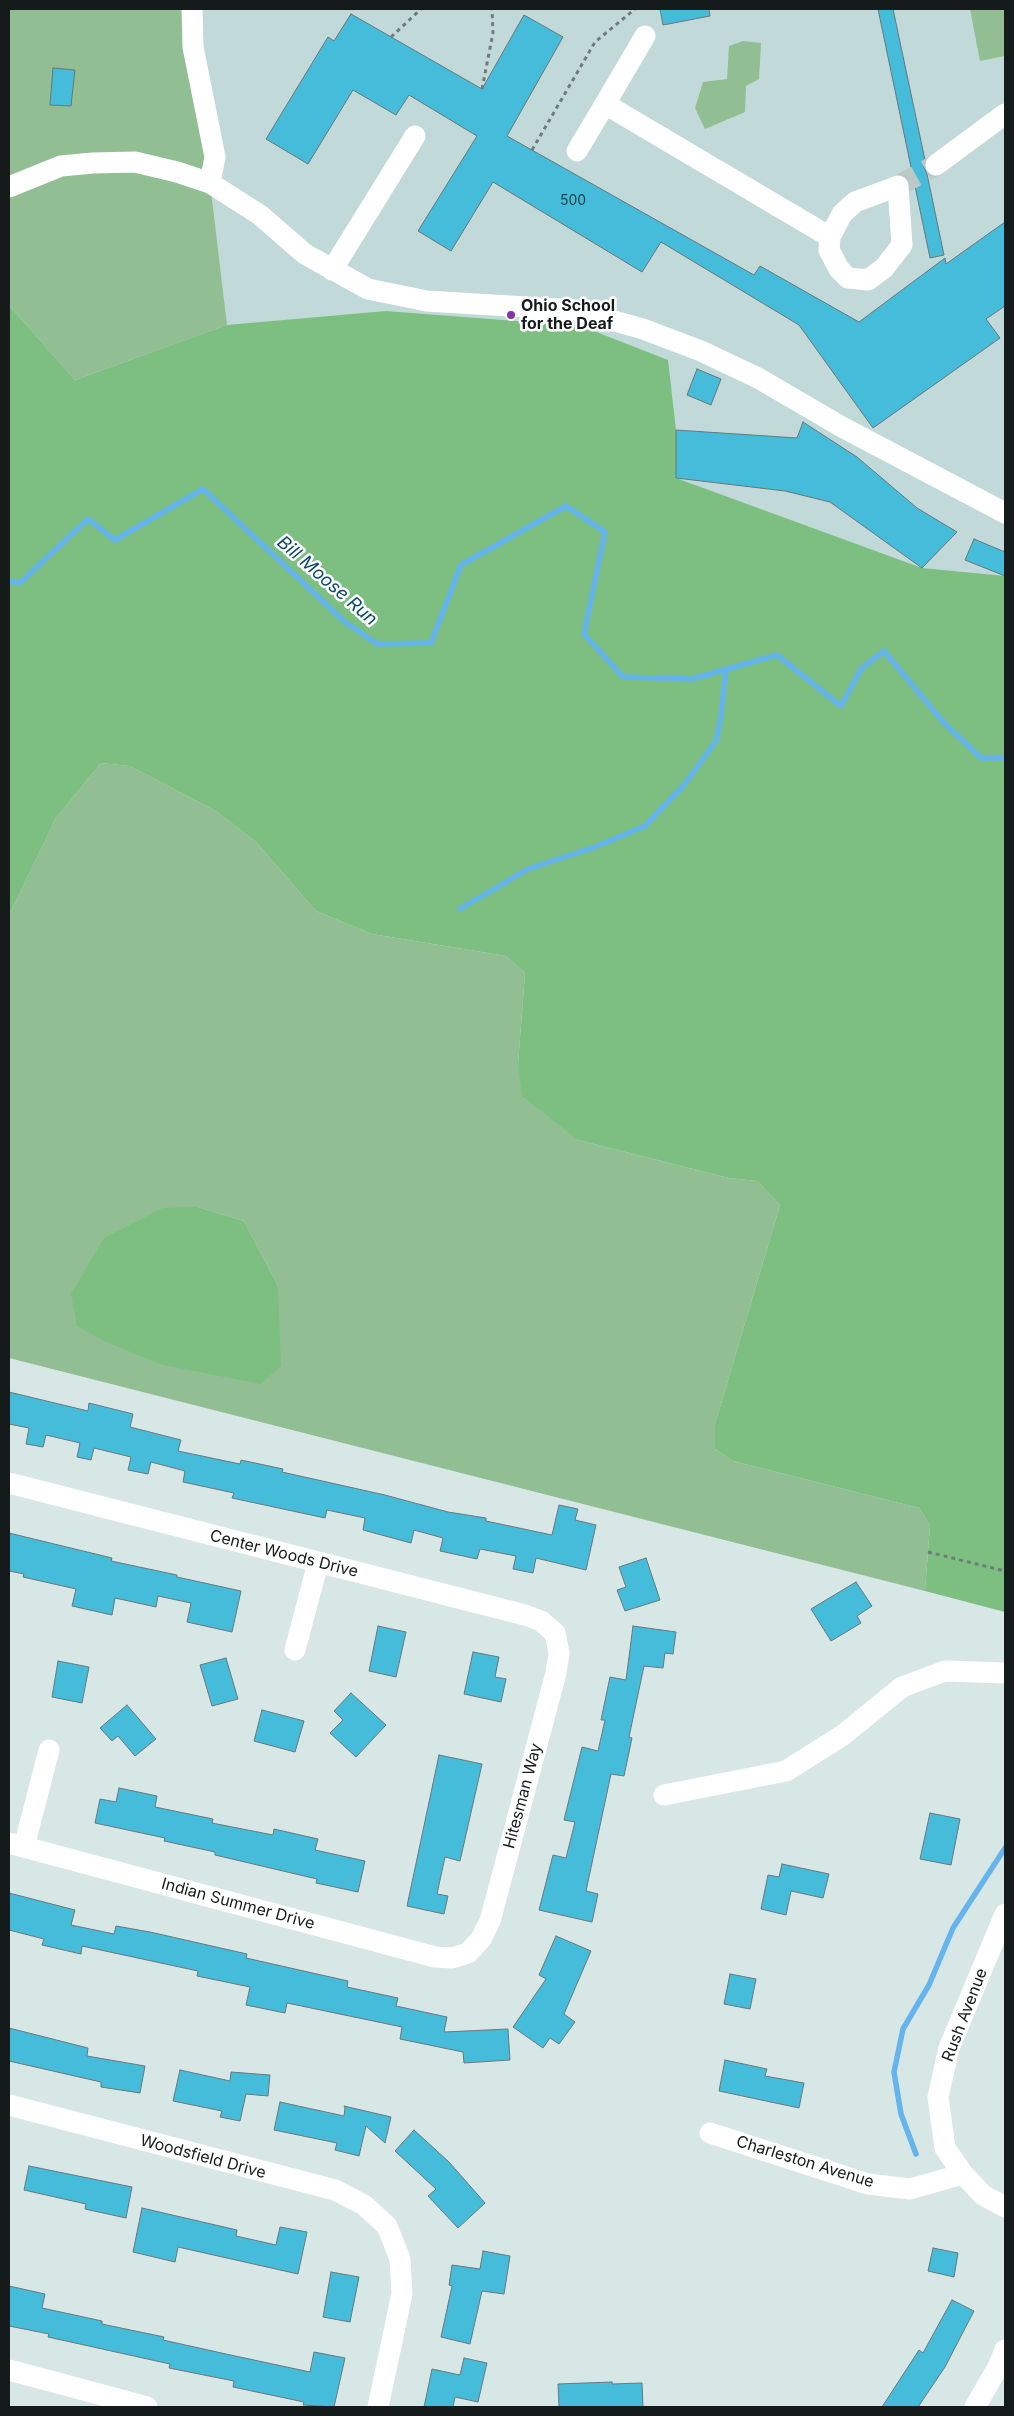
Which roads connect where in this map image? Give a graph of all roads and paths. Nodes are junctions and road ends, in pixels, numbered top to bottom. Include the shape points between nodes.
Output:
1 (192, 9) edge
2 (421, 9) edge
3 (492, 9) edge
4 (635, 9) edge
5 (645, 36) dead end
6 (391, 37) dead end
7 (482, 89) dead end
8 (605, 104) junction
9 (1005, 114) edge
10 (415, 136) dead end
11 (532, 150) dead end
12 (577, 151) dead end
13 (936, 165) tunnel mouth
14 (210, 183) junction
15 (9, 187) edge
16 (830, 237) dead end
17 (332, 270) junction
18 (1005, 513) edge
19 (9, 1482) edge
20 (928, 1552) dead end
21 (318, 1564) junction
22 (1005, 1571) edge
23 (555, 1633) joint
24 (295, 1650) dead end
25 (1005, 1673) edge
26 (49, 1750) dead end
27 (664, 1794) dead end
28 (16, 1845) edge
29 (1005, 1914) edge
30 (468, 1953) joint
31 (9, 2105) edge
32 (710, 2133) dead end
33 (963, 2174) junction
34 (1005, 2208) edge
35 (1005, 2350) edge
36 (9, 2370) edge
37 (147, 2407) edge
38 (378, 2407) edge
39 (974, 2407) edge

1 - 14 street via 194,47 215,157
2 - 6 path
3 - 7 path via 493,33
4 - 11 path via 595,42
5 - 8 street
8 - 12 street
8 - 16 street
9 - 13 street
10 - 17 street
14 - 15 street via 135,162 94,162 61,166
14 - 17 street via 260,215 305,254
17 - 18 street via 368,289 427,301 575,310 643,330 701,351 758,378 842,428
19 - 21 street, Center Woods Drive
20 - 22 path
21 - 23 street, Center Woods Drive via 525,1615 541,1621
21 - 24 street
23 - 30 street, Hitesman Way via 559,1653 556,1673 490,1921 482,1939
25 - 27 street via 945,1671 902,1687 843,1735 786,1771
26 - 28 street
28 - 30 street, Indian Summer Drive via 435,1957 452,1958
29 - 33 street, Rush Avenue via 949,2048 938,2097 945,2148
31 - 38 street, Woodsfield Drive via 335,2190 364,2204 387,2226 400,2259 402,2294
32 - 33 street, Charleston Avenue via 868,2184 910,2189
33 - 34 street via 983,2195
35 - 39 street
36 - 37 street

